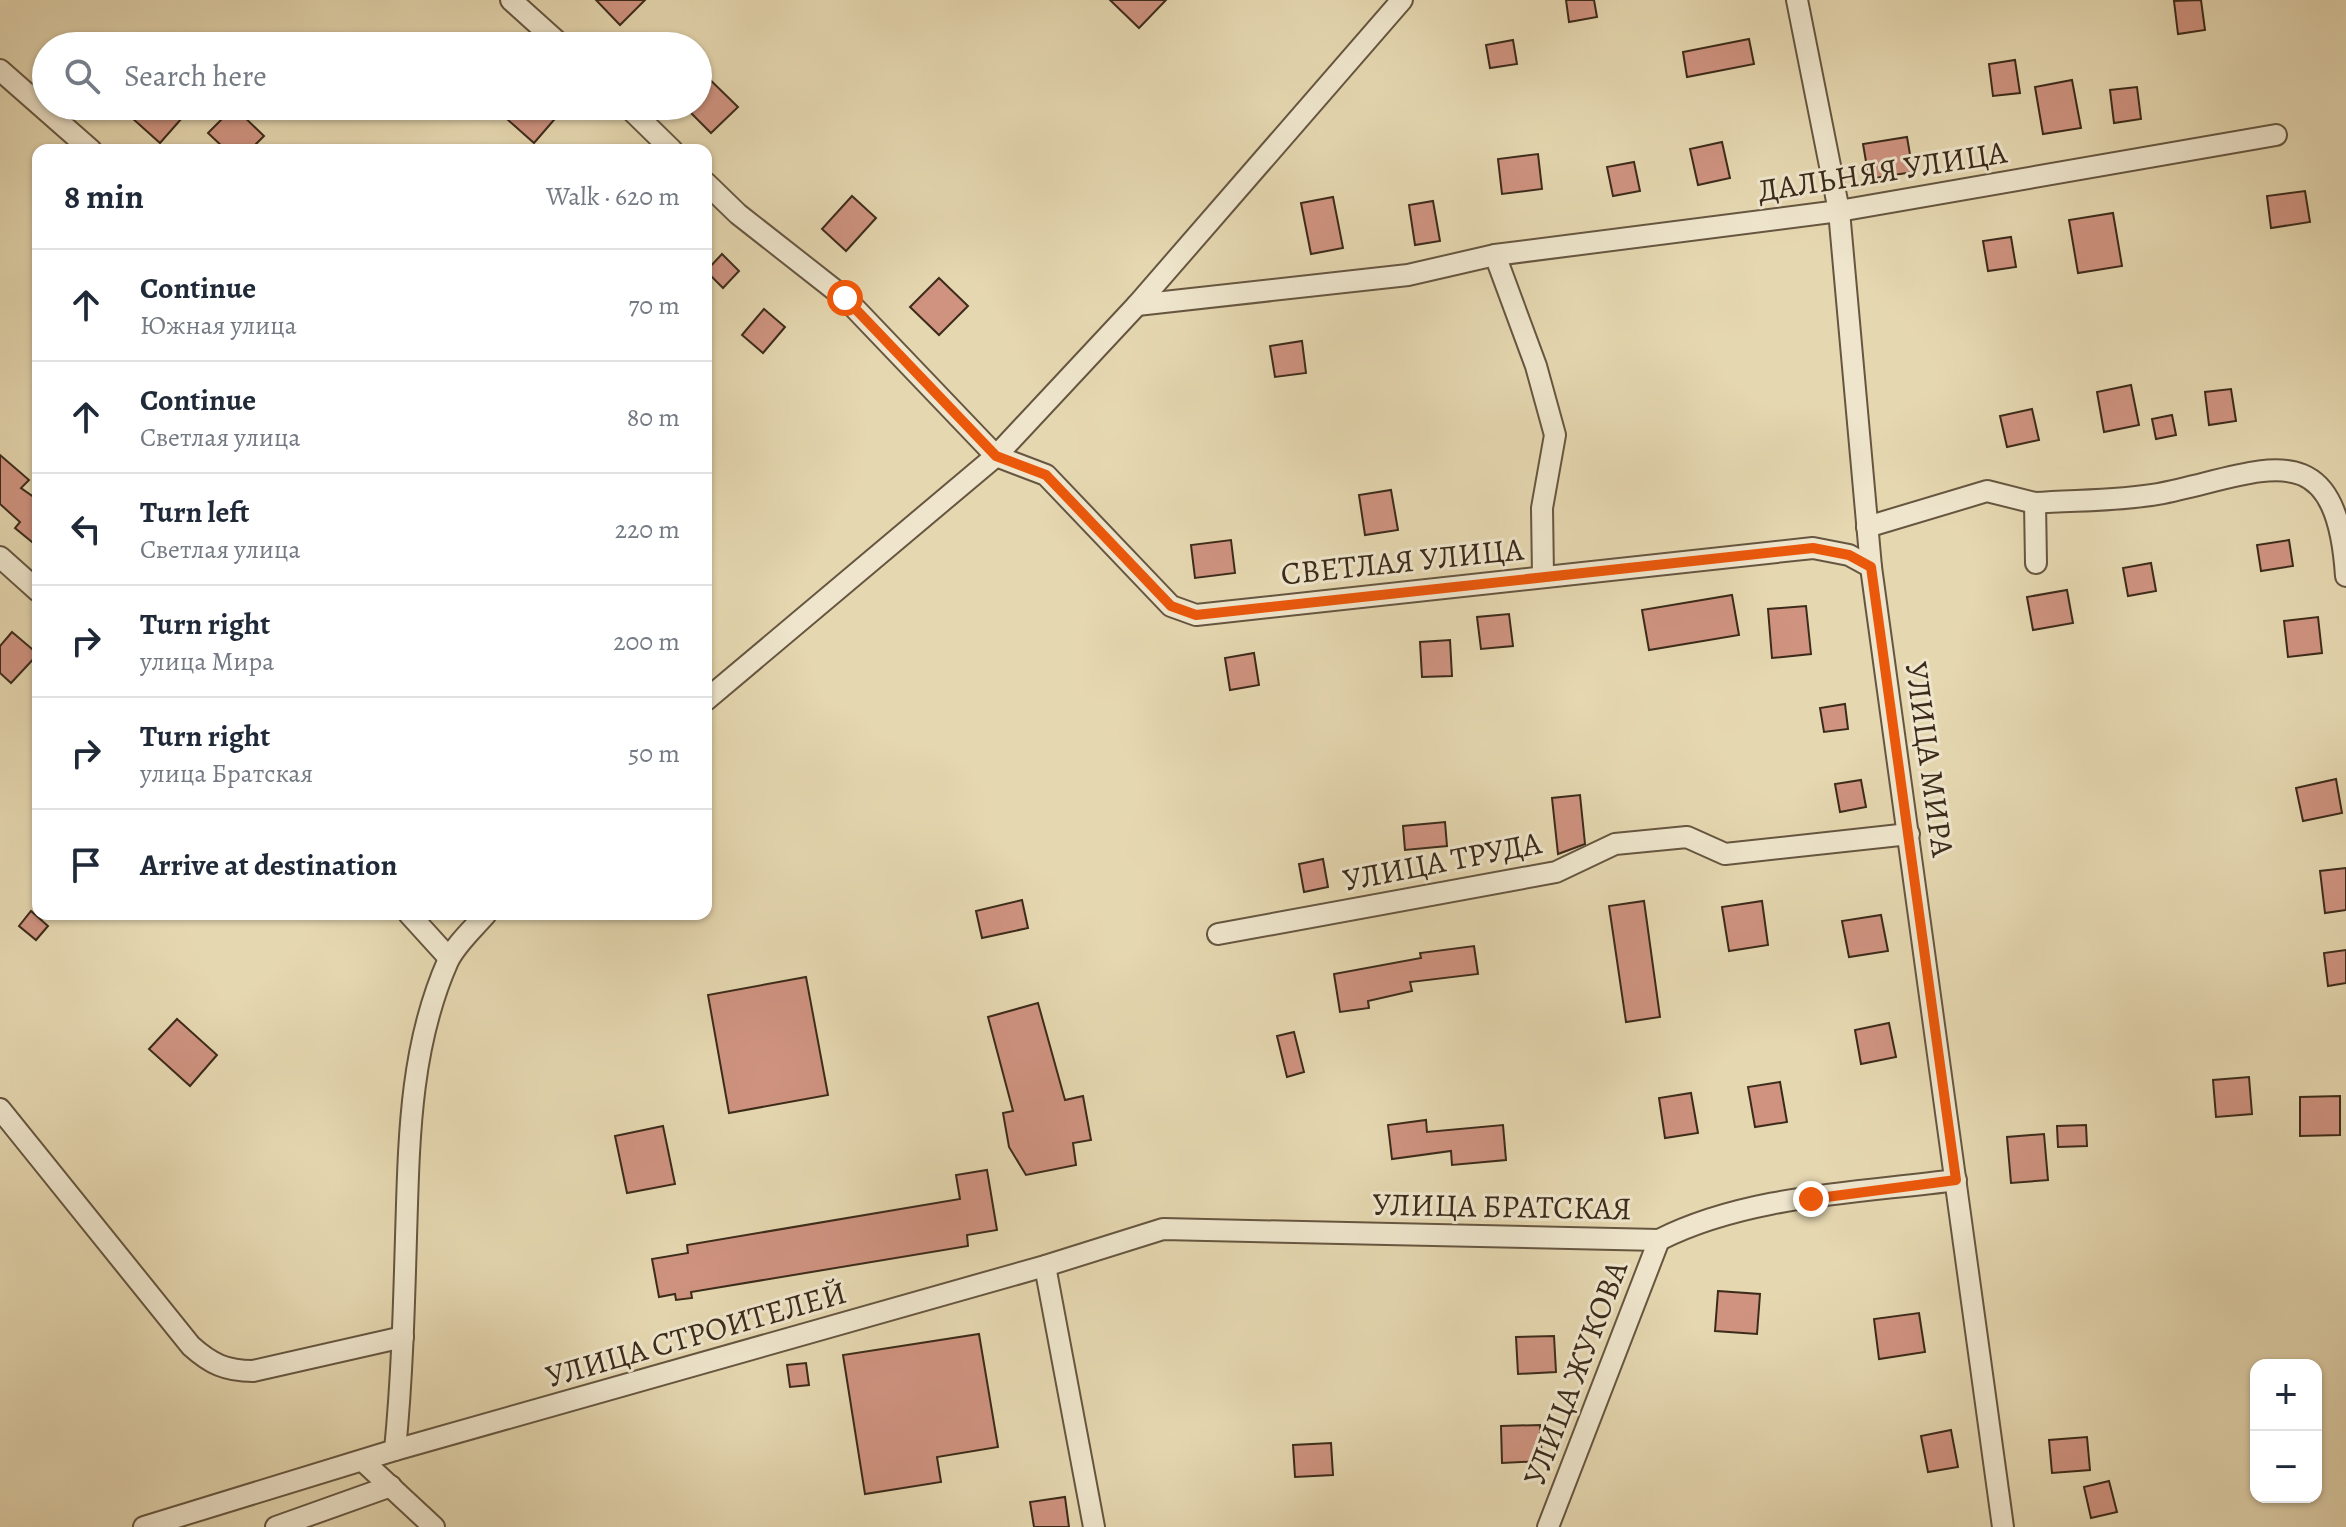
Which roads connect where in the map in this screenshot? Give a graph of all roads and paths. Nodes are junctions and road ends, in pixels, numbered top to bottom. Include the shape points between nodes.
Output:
1 (511, 0) edge
2 (1402, 0) edge
3 (1797, 0) edge
4 (546, 32) edge
5 (0, 70) edge
6 (32, 98) edge
7 (57, 120) edge
8 (641, 120) edge
9 (2276, 135) dead end
10 (84, 144) edge
11 (666, 144) edge
12 (712, 189) edge
13 (1839, 211) junction
14 (1495, 255) junction
15 (1137, 305) junction
16 (996, 456) junction
17 (2035, 503) junction
18 (1867, 527) junction
19 (0, 557) edge
20 (2036, 563) dead end
21 (1871, 567) junction
22 (1543, 576) junction
23 (2346, 576) edge
24 (32, 586) edge
25 (712, 695) edge
26 (1909, 834) junction
27 (414, 920) edge
28 (481, 920) edge
29 (1218, 934) dead end
30 (449, 958) junction
31 (0, 1109) edge
32 (1956, 1180) junction
33 (1659, 1240) junction
34 (1045, 1266) junction
35 (403, 1337) junction
36 (395, 1450) junction
37 (364, 1462) junction
38 (391, 1486) junction
39 (144, 1527) edge
40 (276, 1527) edge
41 (434, 1527) edge
42 (1094, 1527) edge
43 (1548, 1527) edge
44 (2003, 1527) edge

1 - 4 street
2 - 15 street
3 - 13 street, УЛИЦА МИРА
5 - 6 street
7 - 10 street
8 - 11 street
9 - 13 street, ДАЛЬНЯЯ УЛИЦА
12 - 16 street via 845,298
13 - 14 street, ДАЛЬНЯЯ УЛИЦА
13 - 18 street, УЛИЦА МИРА
14 - 15 street, ДАЛЬНЯЯ УЛИЦА via 1408,275
14 - 22 street via 1555,435 1542,508
15 - 16 street
16 - 22 street, СВЕТЛАЯ УЛИЦА via 1046,475 1171,606 1196,615
16 - 25 street
17 - 18 street via 1987,491
17 - 20 street
17 - 23 street via 2155,494 2261,468 2293,472 2319,484 2334,504
18 - 21 street, УЛИЦА МИРА
19 - 24 street
21 - 22 street, СВЕТЛАЯ УЛИЦА via 1849,555 1813,548
21 - 26 street, УЛИЦА МИРА
26 - 29 street, УЛИЦА ТРУДА via 1725,854 1687,837 1615,844 1556,872
26 - 32 street, УЛИЦА МИРА
27 - 30 street
28 - 30 street
30 - 35 street via 415,1072
31 - 35 street via 208,1362 230,1371 253,1371
32 - 33 street, УЛИЦА БРАТСКАЯ via 1728,1214
32 - 44 street, УЛИЦА МИРА
33 - 34 street, УЛИЦА БРАТСКАЯ via 1163,1229
33 - 43 street, УЛИЦА ЖУКОВА
34 - 36 street, УЛИЦА СТРОИТЕЛЕЙ
34 - 42 street
35 - 36 street
36 - 37 street, УЛИЦА СТРОИТЕЛЕЙ
37 - 38 street
37 - 39 street, УЛИЦА СТРОИТЕЛЕЙ
38 - 40 street
38 - 41 street

